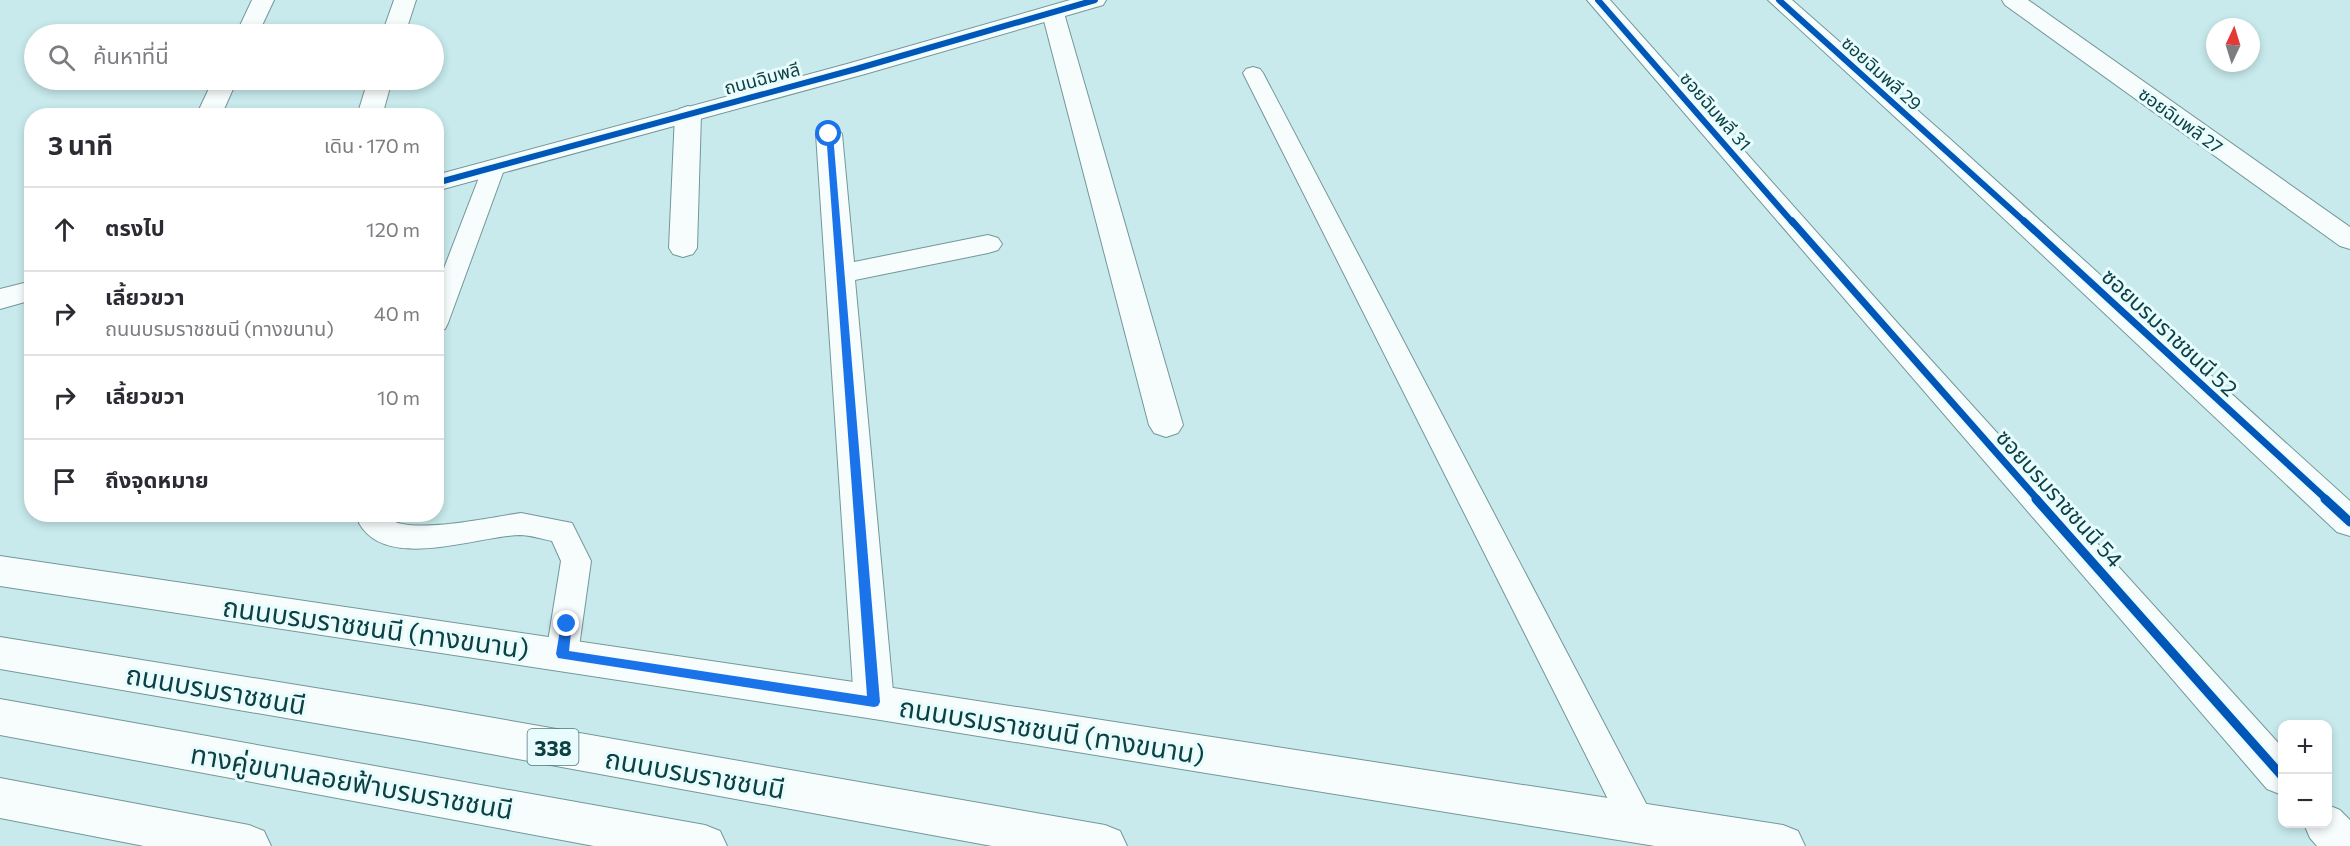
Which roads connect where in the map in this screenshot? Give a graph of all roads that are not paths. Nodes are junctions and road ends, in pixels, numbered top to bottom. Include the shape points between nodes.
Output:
1 (263, 0) edge
2 (405, 0) edge
3 (1095, 0) edge
4 (1598, 0) edge
5 (1779, 0) edge
6 (2013, 0) edge
7 (1053, 13) junction
8 (252, 24) edge
9 (397, 24) edge
10 (1253, 73) dead end
11 (220, 90) edge
12 (377, 90) edge
13 (212, 108) edge
14 (371, 108) edge
15 (688, 114) junction
16 (829, 134) dead end
17 (494, 167) junction
18 (1965, 168) joint
19 (444, 181) edge
20 (2350, 240) edge
21 (1810, 243) joint
22 (988, 244) dead end
23 (682, 248) dead end
24 (839, 274) junction
25 (24, 292) edge
26 (0, 299) edge
27 (444, 301) edge
28 (1166, 425) dead end
29 (374, 522) edge
30 (2350, 522) edge
31 (0, 571) edge
32 (0, 653) edge
33 (562, 654) junction
34 (874, 702) junction
35 (0, 717) edge
36 (2281, 774) edge
37 (0, 798) edge
38 (1638, 823) junction
39 (2328, 828) edge
40 (249, 846) edge
41 (705, 846) edge
42 (1105, 846) edge
43 (1783, 846) edge
44 (2344, 846) edge

1 - 8 street
2 - 9 street
3 - 7 street, ถนนฉิมพลี
4 - 21 street, ซอยฉิมพลี 31
5 - 18 street, ซอยฉิมพลี 29
6 - 20 street, ซอยฉิมพลี 27
7 - 15 street, ถนนฉิมพลี
7 - 28 street
10 - 38 lane
11 - 13 street
12 - 14 street
15 - 17 street, ถนนฉิมพลี
15 - 23 street
16 - 24 street
17 - 19 street, ถนนฉิมพลี
17 - 27 lane
18 - 30 street, ซอยบรมราชชนนี 52
21 - 36 street, ซอยบรมราชชนนี 54
22 - 24 street
24 - 34 street
25 - 26 street
29 - 33 lane via 389,534 424,538 521,524 562,531 576,561
31 - 33 street, ถนนบรมราชชนนี (ทางขนาน)
32 - 42 street, ถนนบรมราชชนนี / 338 via 420,723
33 - 34 street, ถนนบรมราชชนนี (ทางขนาน)
34 - 38 street, ถนนบรมราชชนนี (ทางขนาน)
35 - 41 street, ทางคู่ขนานลอยฟ้าบรมราชชนนี
37 - 40 street
38 - 43 street, ถนนบรมราชชนนี (ทางขนาน)
39 - 44 street

